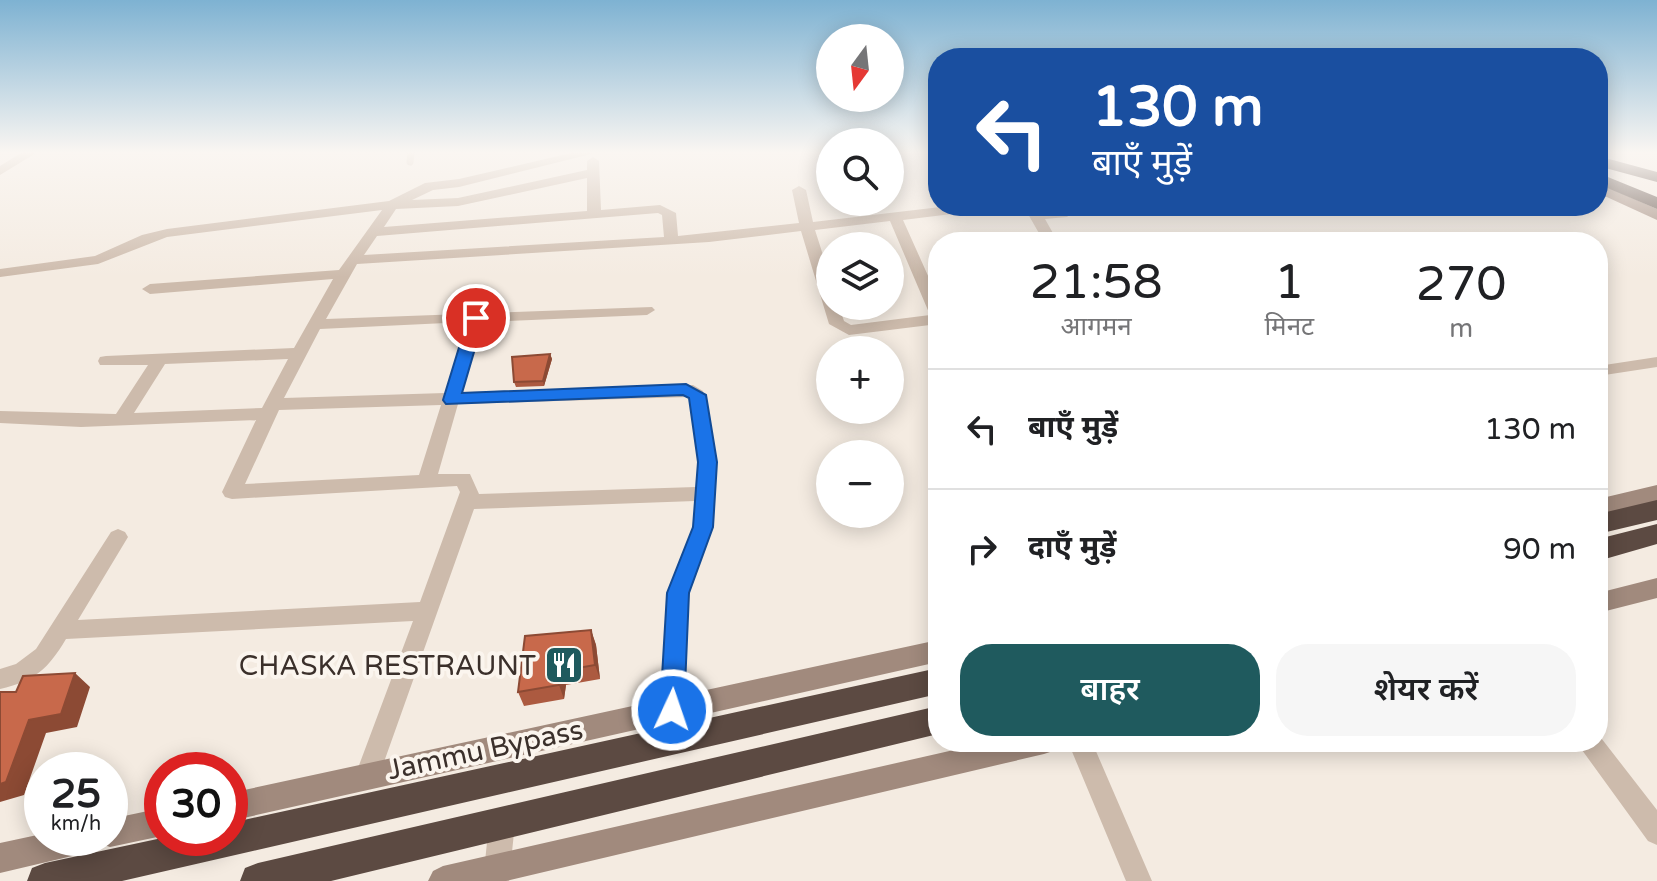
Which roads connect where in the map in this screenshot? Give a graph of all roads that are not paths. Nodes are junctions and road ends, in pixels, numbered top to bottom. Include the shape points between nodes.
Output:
1 (414, 194) edge
2 (500, 194) edge
3 (594, 194) edge
4 (800, 194) edge
5 (1613, 194) edge
6 (1635, 194) edge
7 (1657, 204) edge
8 (392, 205) junction
9 (594, 214) junction
10 (928, 214) edge
11 (1657, 215) edge
12 (896, 219) junction
13 (807, 228) junction
14 (374, 232) junction
15 (671, 240) junction
16 (816, 256) edge
17 (354, 260) junction
18 (0, 273) edge
19 (344, 274) junction
20 (150, 289) dead end
21 (928, 294) edge
22 (647, 310) dead end
23 (476, 318) junction
24 (928, 318) edge
25 (836, 320) edge
26 (316, 324) junction
27 (298, 353) junction
28 (160, 359) junction
29 (106, 361) dead end
30 (1657, 362) edge
31 (1608, 369) edge
32 (452, 400) junction
33 (268, 409) junction
34 (0, 417) edge
35 (121, 420) junction
36 (426, 481) junction
37 (1657, 493) edge
38 (705, 494) junction
39 (467, 502) junction
40 (1608, 505) edge
41 (1657, 510) edge
42 (1608, 522) edge
43 (1657, 534) edge
44 (118, 537) dead end
45 (1608, 547) edge
46 (1657, 588) edge
47 (1608, 600) edge
48 (427, 611) junction
49 (60, 630) junction
50 (928, 653) edge
51 (0, 679) edge
52 (928, 683) edge
53 (672, 710) junction
54 (928, 722) edge
55 (1002, 752) edge
56 (1084, 752) edge
57 (1599, 752) edge
58 (367, 776) junction
59 (248, 803) edge
60 (502, 823) junction
61 (1657, 832) edge
62 (24, 853) edge
63 (0, 858) edge
64 (496, 874) edge
65 (45, 881) edge
66 (258, 881) edge
67 (443, 881) edge
68 (1139, 881) edge

1 - 8 street
2 - 8 street
3 - 9 street
4 - 13 street
5 - 11 street
6 - 7 highway
8 - 14 street
8 - 18 street via 177,231 98,260
9 - 14 street
9 - 15 street via 666,210
10 - 12 street
12 - 13 street
12 - 21 street
13 - 15 street
13 - 16 street
14 - 17 street
15 - 17 street
17 - 19 street
19 - 20 street
19 - 26 street
22 - 23 street
23 - 26 street
23 - 32 street
24 - 25 street via 849,330
26 - 27 street
27 - 28 street
27 - 33 street
28 - 29 street
28 - 35 street
30 - 31 street
32 - 33 street
32 - 36 street
32 - 38 street via 693,391 707,462
33 - 35 street
33 - 36 street via 232,492
34 - 35 street
36 - 39 street via 463,479 470,492
37 - 40 street
38 - 39 street
38 - 53 street via 703,527 678,593
39 - 48 street
41 - 42 highway
43 - 45 highway
44 - 49 street
46 - 47 street
48 - 49 street
48 - 58 street
49 - 51 street via 33,667
50 - 53 street
52 - 65 highway, Jammu Bypass
53 - 58 street
54 - 60 highway
55 - 64 street
56 - 68 street
57 - 61 street
58 - 59 street
60 - 64 street
60 - 66 highway
62 - 63 street
64 - 67 street

